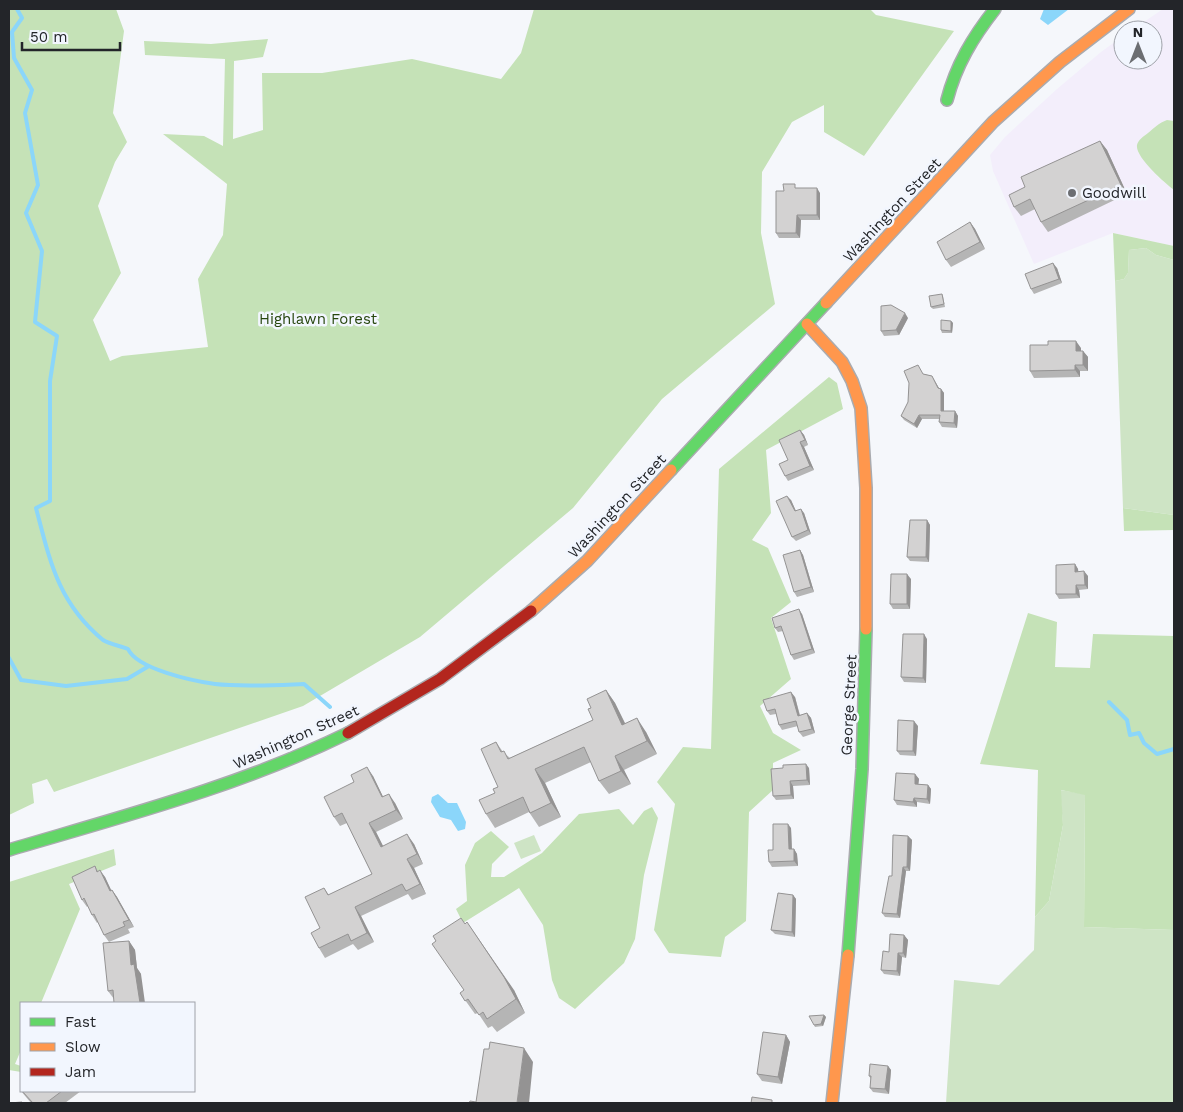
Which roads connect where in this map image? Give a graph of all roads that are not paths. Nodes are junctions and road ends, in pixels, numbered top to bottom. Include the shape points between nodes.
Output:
1 (995, 9) edge
2 (1129, 9) edge
3 (948, 100) dead end
4 (807, 324) junction
5 (9, 850) edge
6 (832, 1103) edge

1 - 3 main road via 975,34 958,64
2 - 4 main road, Washington Street via 1060,62 993,122
4 - 5 main road, Washington Street via 587,561 518,623 441,679 359,727 274,767
4 - 6 main road, George Street via 838,355 856,390 864,436 866,672 844,1006

